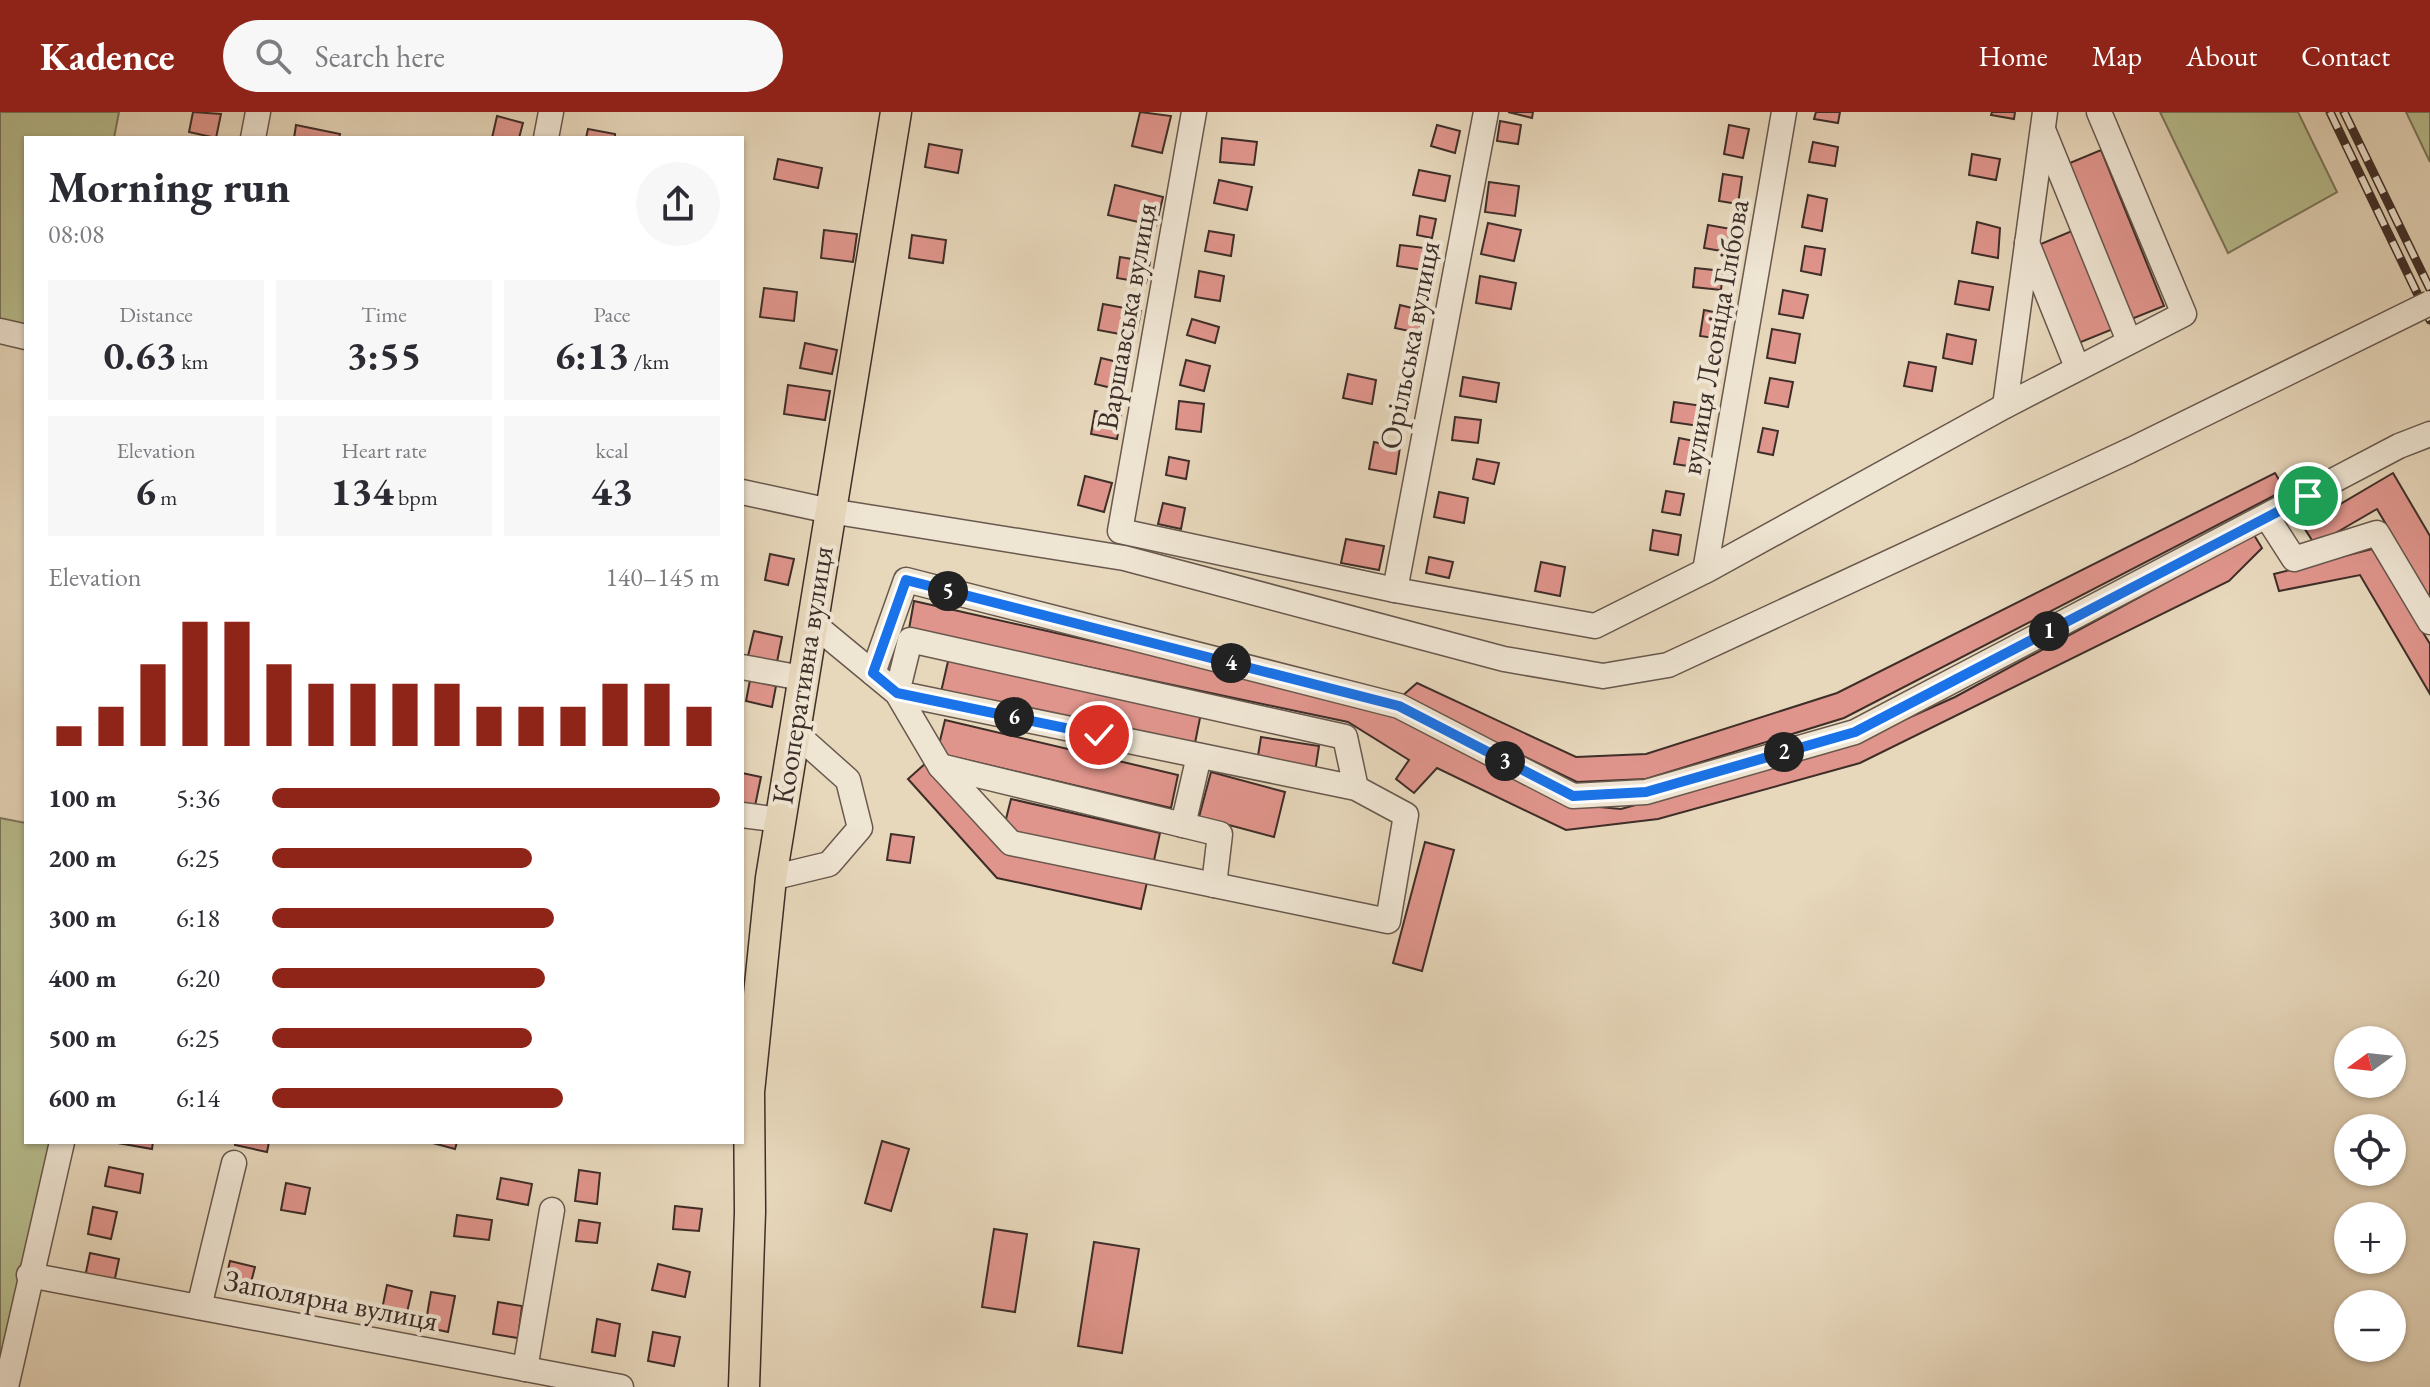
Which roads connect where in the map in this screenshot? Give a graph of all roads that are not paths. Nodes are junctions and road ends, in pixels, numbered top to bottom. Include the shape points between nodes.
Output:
1 (258, 112) edge
2 (551, 112) edge
3 (896, 112) edge
4 (1194, 112) edge
5 (1486, 112) edge
6 (1784, 112) edge
7 (2099, 112) edge
8 (2044, 121) edge
9 (253, 136) edge
10 (546, 136) edge
11 (2026, 241) junction
12 (2430, 303) edge
13 (0, 331) edge
14 (24, 337) edge
15 (2129, 341) junction
16 (2077, 367) junction
17 (2005, 406) junction
18 (2430, 434) edge
19 (744, 492) edge
20 (830, 511) junction
21 (2267, 517) junction
22 (1705, 571) junction
23 (1395, 590) junction
24 (811, 622) junction
25 (2430, 622) edge
26 (744, 667) edge
27 (873, 673) junction
28 (802, 678) junction
29 (897, 693) junction
30 (793, 731) junction
31 (1199, 756) junction
32 (940, 766) junction
33 (1356, 788) junction
34 (744, 815) edge
35 (779, 820) junction
36 (1183, 825) junction
37 (771, 878) junction
38 (1214, 885) junction
39 (746, 1092) edge
40 (62, 1144) edge
41 (234, 1163) dead end
42 (552, 1210) dead end
43 (29, 1275) junction
44 (199, 1307) junction
45 (525, 1369) junction
46 (6, 1387) edge
47 (621, 1387) edge
48 (744, 1387) edge

1 - 9 street
2 - 10 street
3 - 20 main road, Кооперативна вулиця
4 - 23 street, Варшавська вулиця via 1120,531
5 - 23 street, Орільська вулиця
6 - 22 street, вулиця Леоніда Глібова
7 - 15 street via 2184,314
8 - 11 street
8 - 15 street
11 - 16 street
11 - 17 street
12 - 20 street, bridge via 2129,451 1668,665 1603,676 1504,659 1124,558
13 - 14 street
15 - 16 street
16 - 17 street
17 - 22 street
18 - 21 street
19 - 20 street
20 - 24 main road, Кооперативна вулиця
21 - 25 street via 2294,559 2377,533
21 - 27 street via 1855,732 1646,792 1573,796 1399,706 906,580
22 - 23 street via 1595,626
24 - 27 street
24 - 28 main road, Кооперативна вулиця
26 - 28 street
27 - 29 street
28 - 30 main road, Кооперативна вулиця
29 - 31 street
29 - 32 street
29 - 33 street via 910,640 1345,737
30 - 35 main road, Кооперативна вулиця
30 - 37 street via 848,780 860,828 829,864
31 - 33 street
31 - 36 street
32 - 36 street
32 - 38 street via 1011,843
33 - 38 street via 1406,815 1388,921
34 - 35 street
35 - 37 main road, Кооперативна вулиця
36 - 38 street via 1220,834
37 - 39 main road, Кооперативна вулиця
39 - 48 main road, Кооперативна вулиця via 750,1212
40 - 43 street
41 - 44 street
42 - 45 street
43 - 44 street, Заполярна вулиця
43 - 46 street
44 - 45 street, Заполярна вулиця
45 - 47 street, Заполярна вулиця

